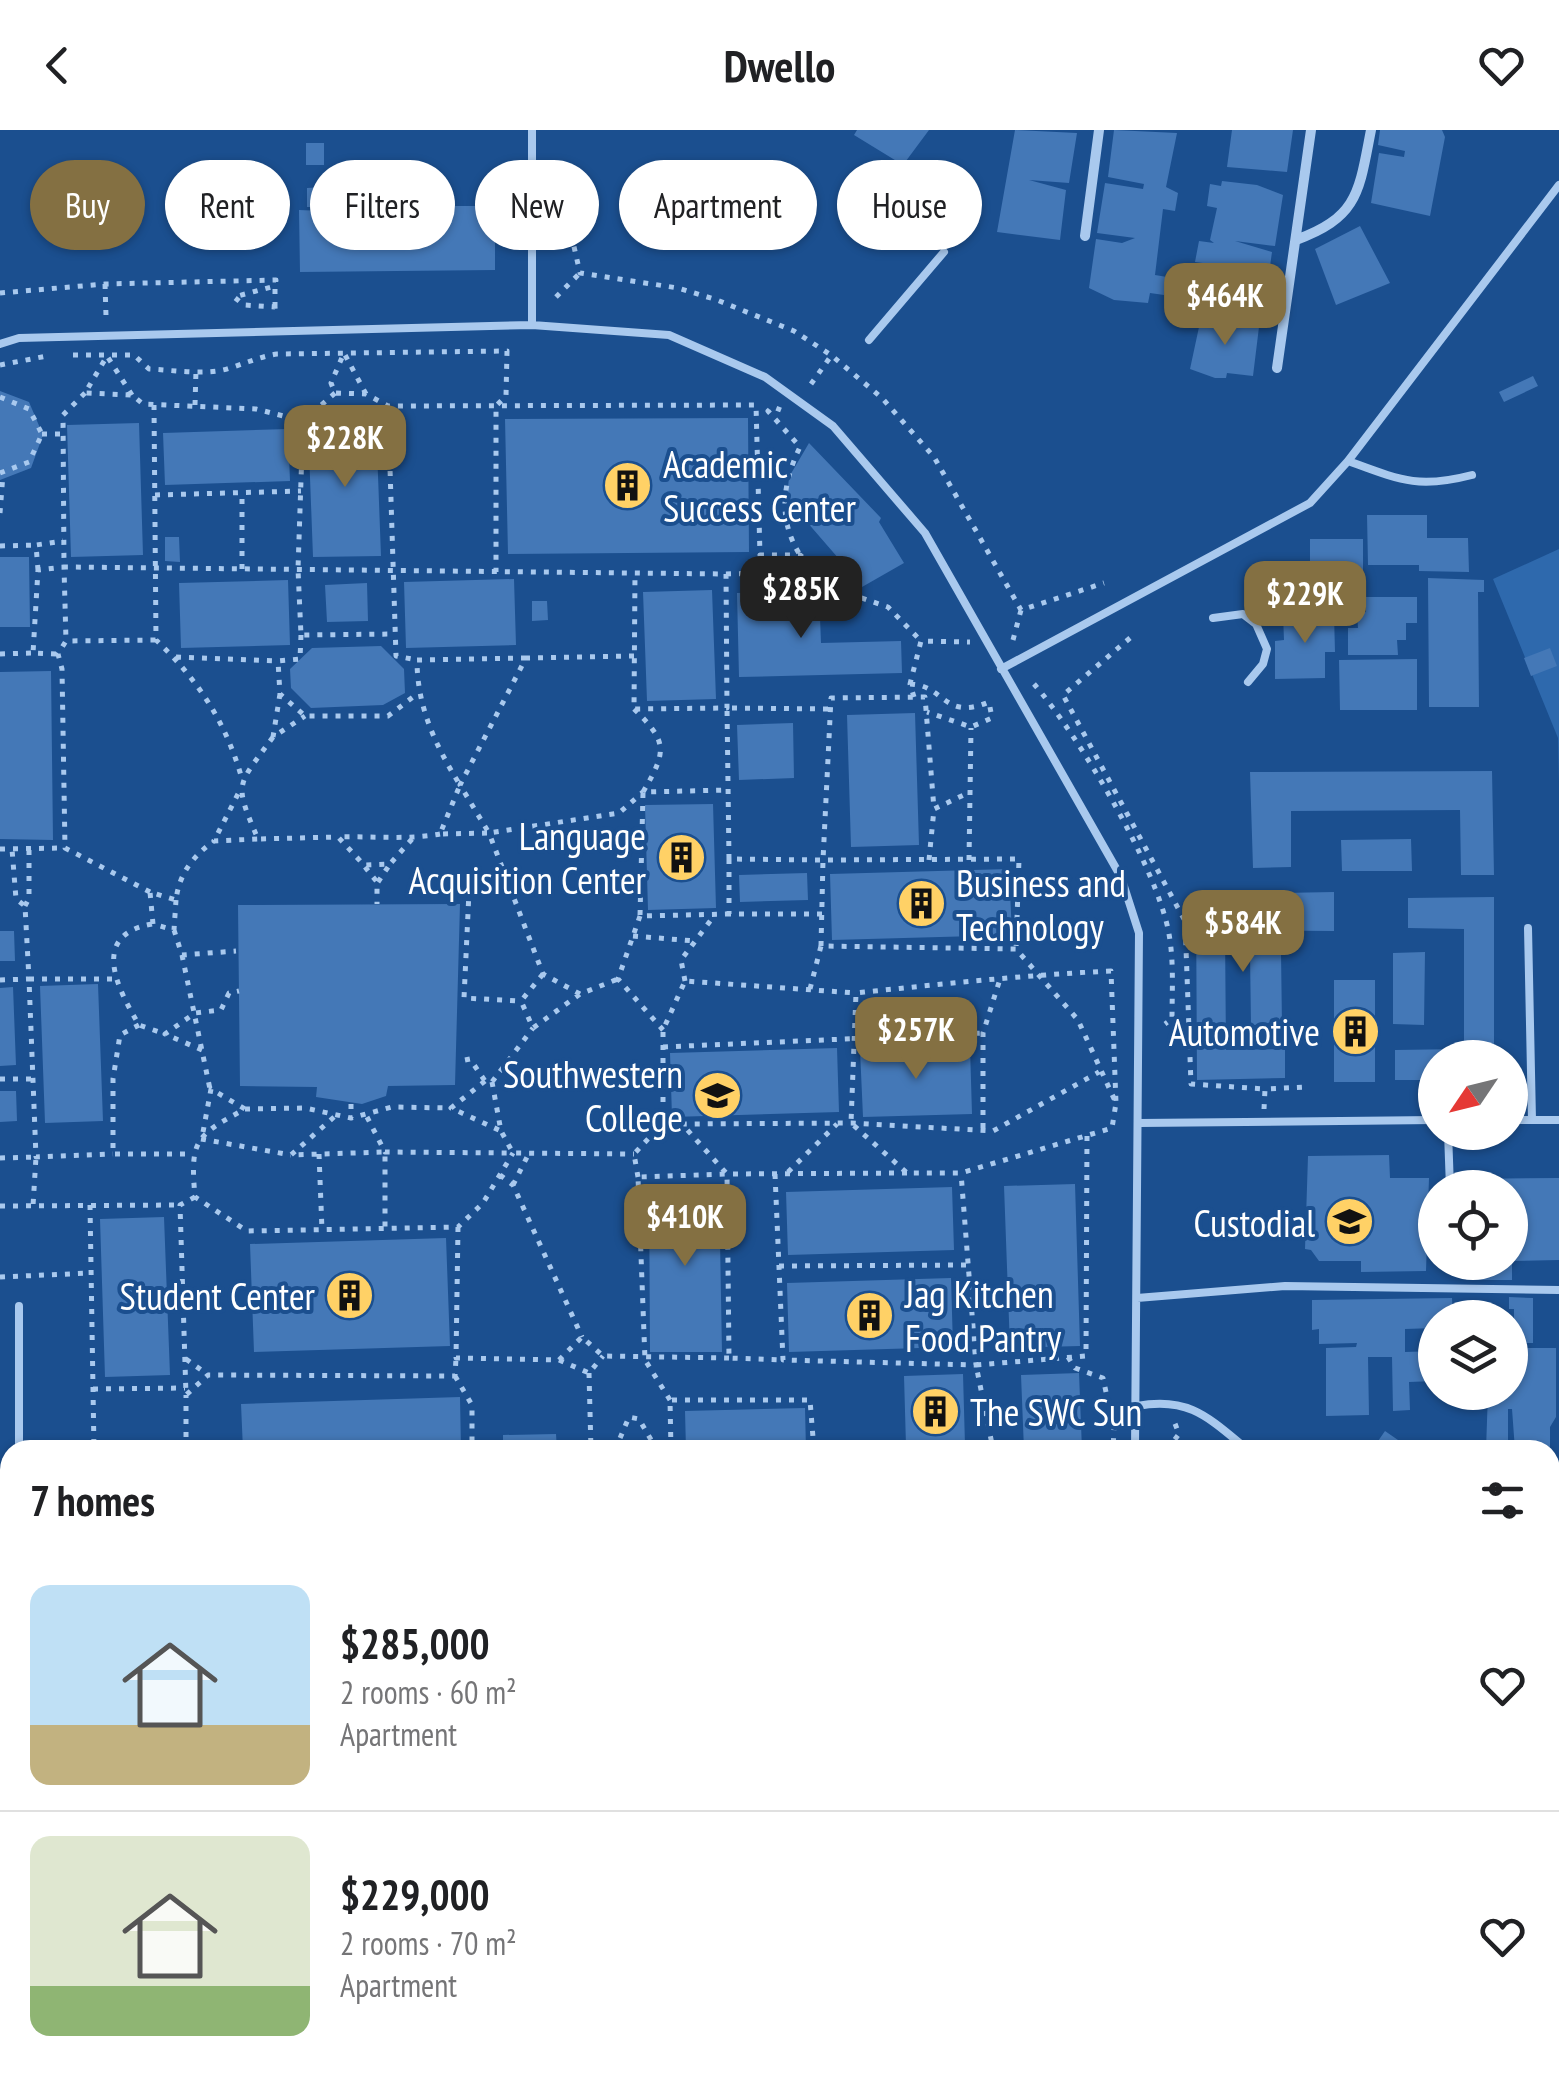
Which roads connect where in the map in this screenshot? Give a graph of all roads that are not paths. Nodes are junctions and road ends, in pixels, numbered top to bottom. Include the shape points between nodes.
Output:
1 (532, 130) edge
2 (1100, 130) edge
3 (1311, 130) edge
4 (1372, 130) edge
5 (1559, 184) edge
6 (1085, 236) dead end
7 (1296, 240) junction
8 (944, 252) dead end
9 (532, 325) junction
10 (869, 340) dead end
11 (0, 344) edge
12 (1277, 368) dead end
13 (1348, 461) junction
14 (1472, 475) dead end
15 (1214, 618) dead end
16 (1001, 669) junction
17 (1248, 682) dead end
18 (1528, 928) dead end
19 (1418, 1120) edge
20 (1528, 1120) edge
21 (1532, 1120) junction
22 (1559, 1120) edge
23 (1138, 1124) junction
24 (1559, 1290) edge
25 (1137, 1298) junction
26 (19, 1306) dead end
27 (1137, 1406) junction
28 (19, 1440) edge
29 (1135, 1440) edge
30 (1236, 1440) edge

1 - 9 lane
2 - 6 street
3 - 7 street
4 - 7 street via 1348,211 1330,228
5 - 13 lane
7 - 12 street
8 - 10 lane
9 - 11 lane via 19,338
9 - 16 lane via 670,335 800,400 833,426 925,534
13 - 14 lane via 1432,485
13 - 16 lane via 1310,503
15 - 17 lane via 1244,614 1256,624 1267,650
16 - 23 lane via 1120,878 1139,933
18 - 21 lane
19 - 23 lane
20 - 21 lane
21 - 22 lane
23 - 25 lane
24 - 25 lane via 1286,1286
25 - 27 lane
26 - 28 lane
27 - 29 lane
27 - 30 lane via 1181,1403

